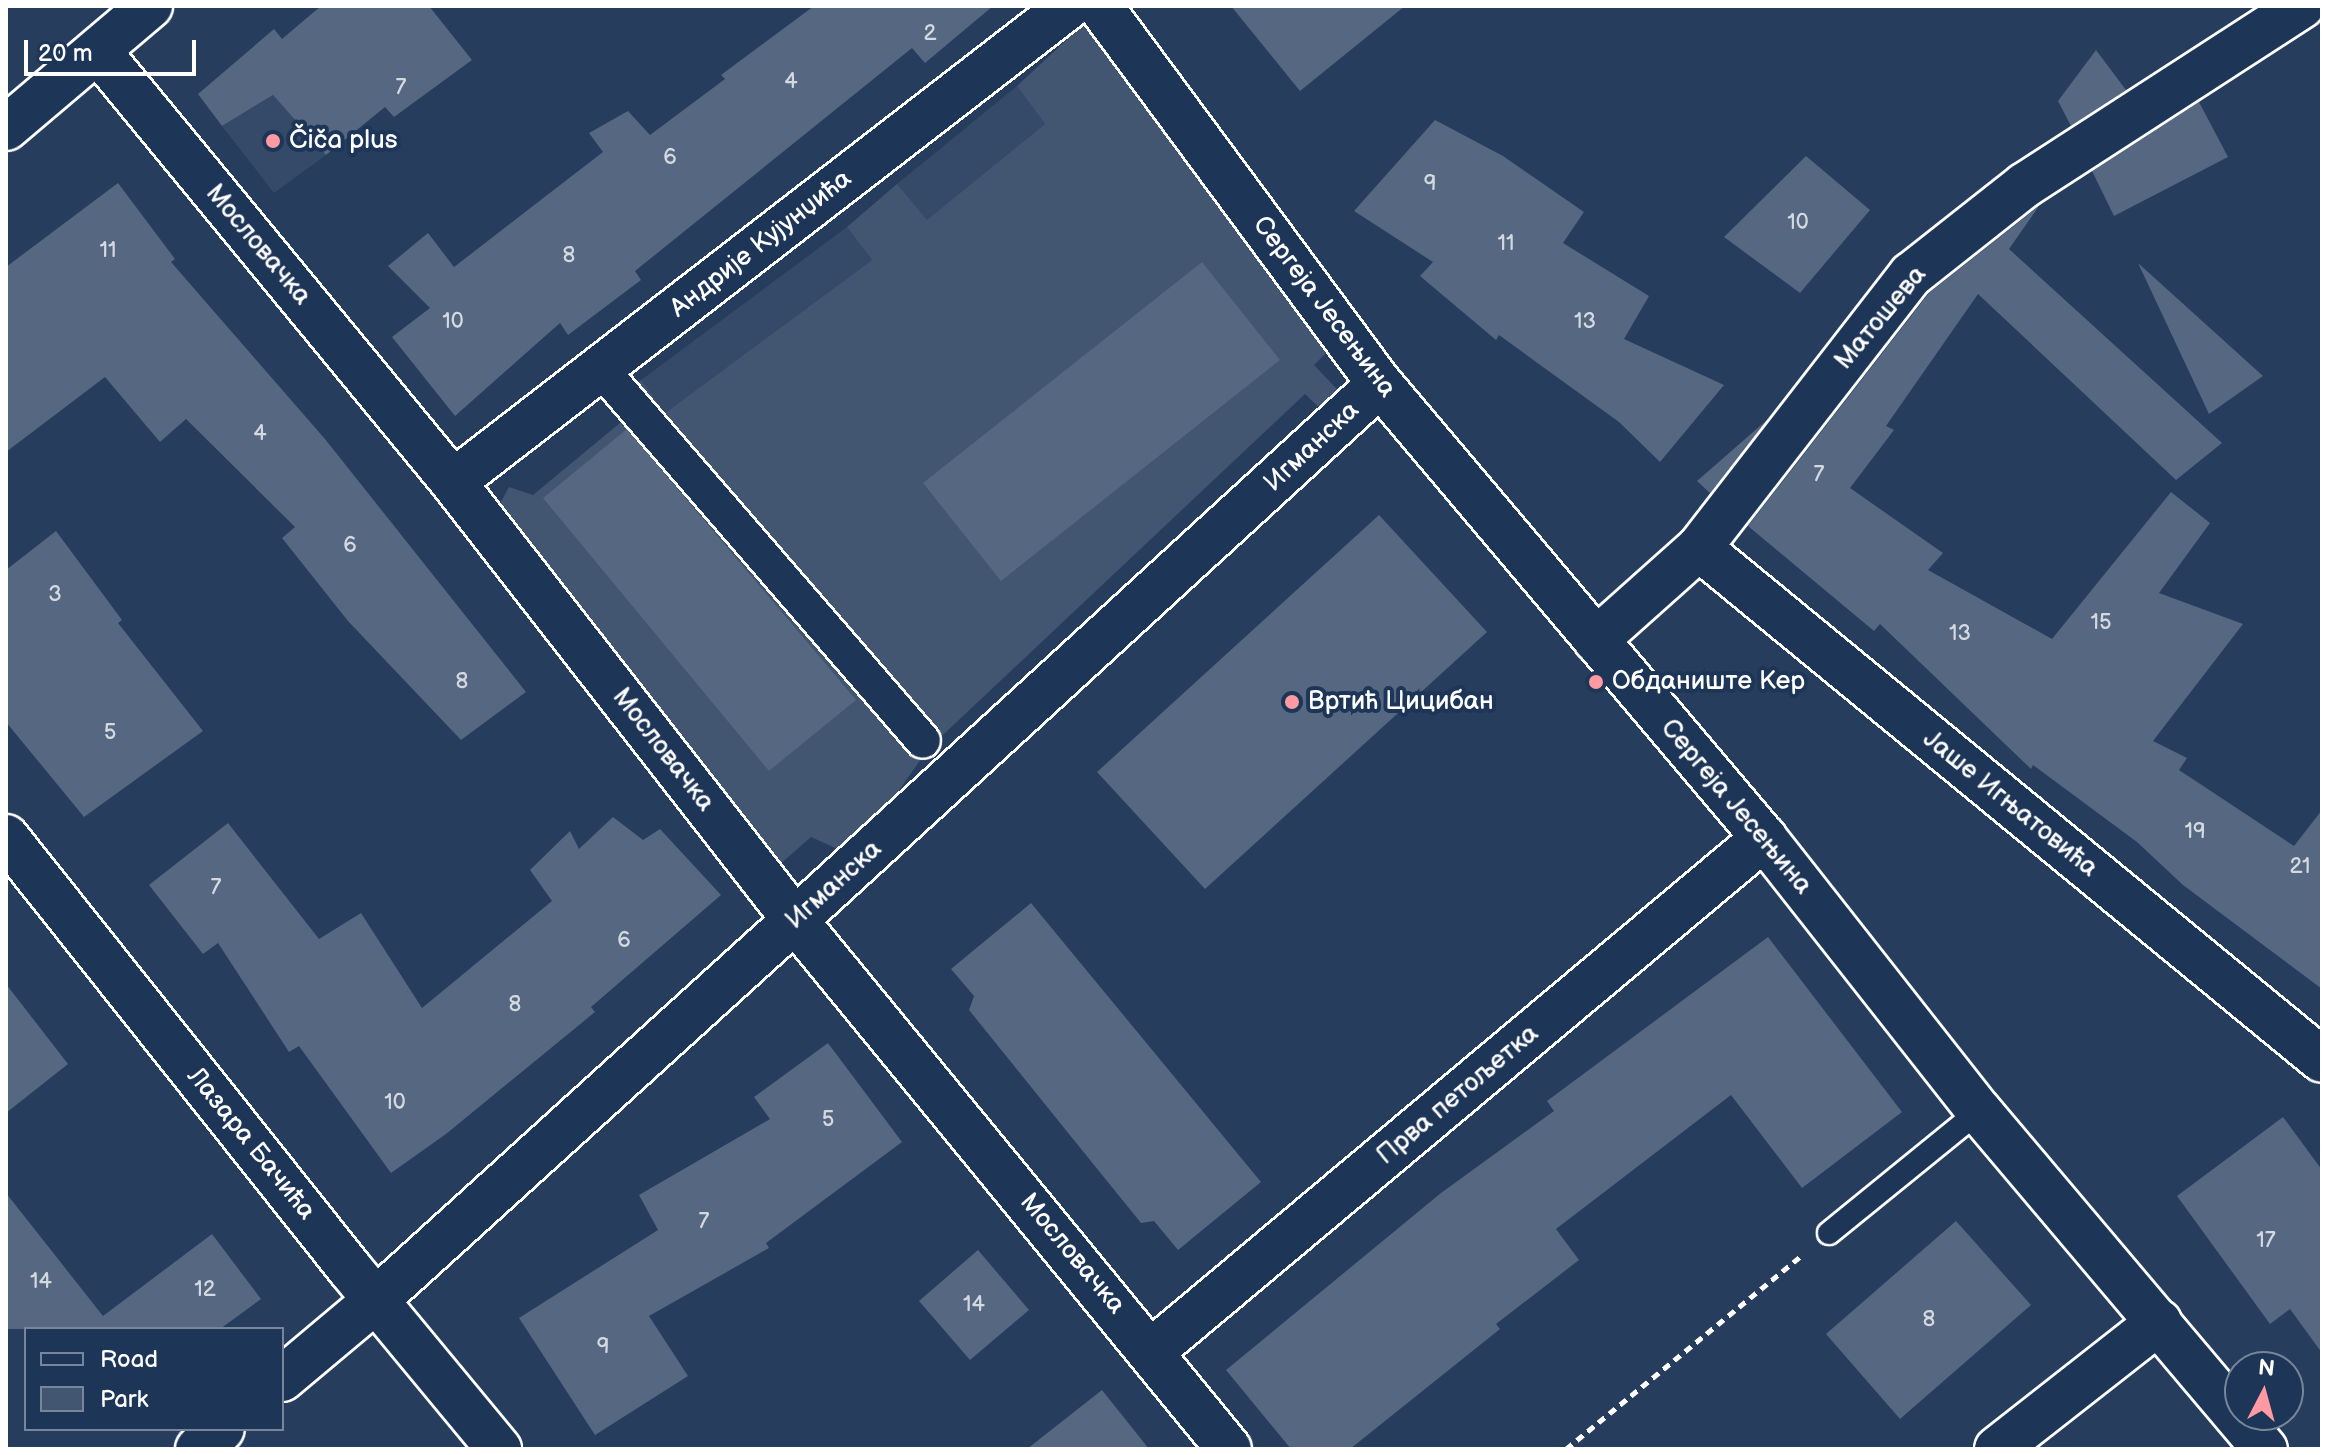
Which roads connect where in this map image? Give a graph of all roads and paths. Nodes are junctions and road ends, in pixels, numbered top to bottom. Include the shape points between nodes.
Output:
1 (150, 6) edge
2 (1069, 6) edge
3 (1100, 6) edge
4 (2302, 6) edge
5 (98, 51) junction
6 (6, 128) edge
7 (600, 368) junction
8 (1380, 384) junction
9 (453, 482) junction
10 (1699, 548) junction
11 (1596, 640) junction
12 (923, 741) dead end
13 (1764, 838) junction
14 (13, 861) edge
15 (795, 920) junction
16 (2322, 1060) edge
17 (1979, 1111) junction
18 (1829, 1233) joint
19 (376, 1300) junction
20 (2159, 1322) junction
21 (1152, 1351) junction
22 (284, 1377) edge
23 (220, 1431) edge
24 (198, 1449) edge
25 (499, 1449) edge
26 (1229, 1449) edge
27 (1566, 1449) edge
28 (1997, 1449) edge
29 (2265, 1449) edge

1 - 5 street
2 - 7 street, Андрије Кујунџића
3 - 8 street, Сергеја Јесењина
4 - 10 street, Матошева via 2025,185 1911,275
5 - 6 street
5 - 9 street, Мословачка
7 - 9 street, Андрије Кујунџића
7 - 12 street
8 - 11 street, Сергеја Јесењина
8 - 15 street, Игманска
9 - 15 street, Мословачка
10 - 11 street, Матошева
10 - 16 street, Јаше Игњатовића
11 - 13 street, Сергеја Јесењина
13 - 17 street, Сергеја Јесењина
13 - 21 street, Прва петољетка
14 - 19 street, Лазара Бачића
15 - 19 street, Игманска
15 - 21 street, Мословачка
17 - 18 lane
17 - 20 street, Сергеја Јесењина
18 - 27 path
19 - 22 street, Игманска
19 - 25 street, Лазара Бачића
20 - 28 street
20 - 29 street, Сергеја Јесењина
21 - 26 street, Мословачка
23 - 24 street

